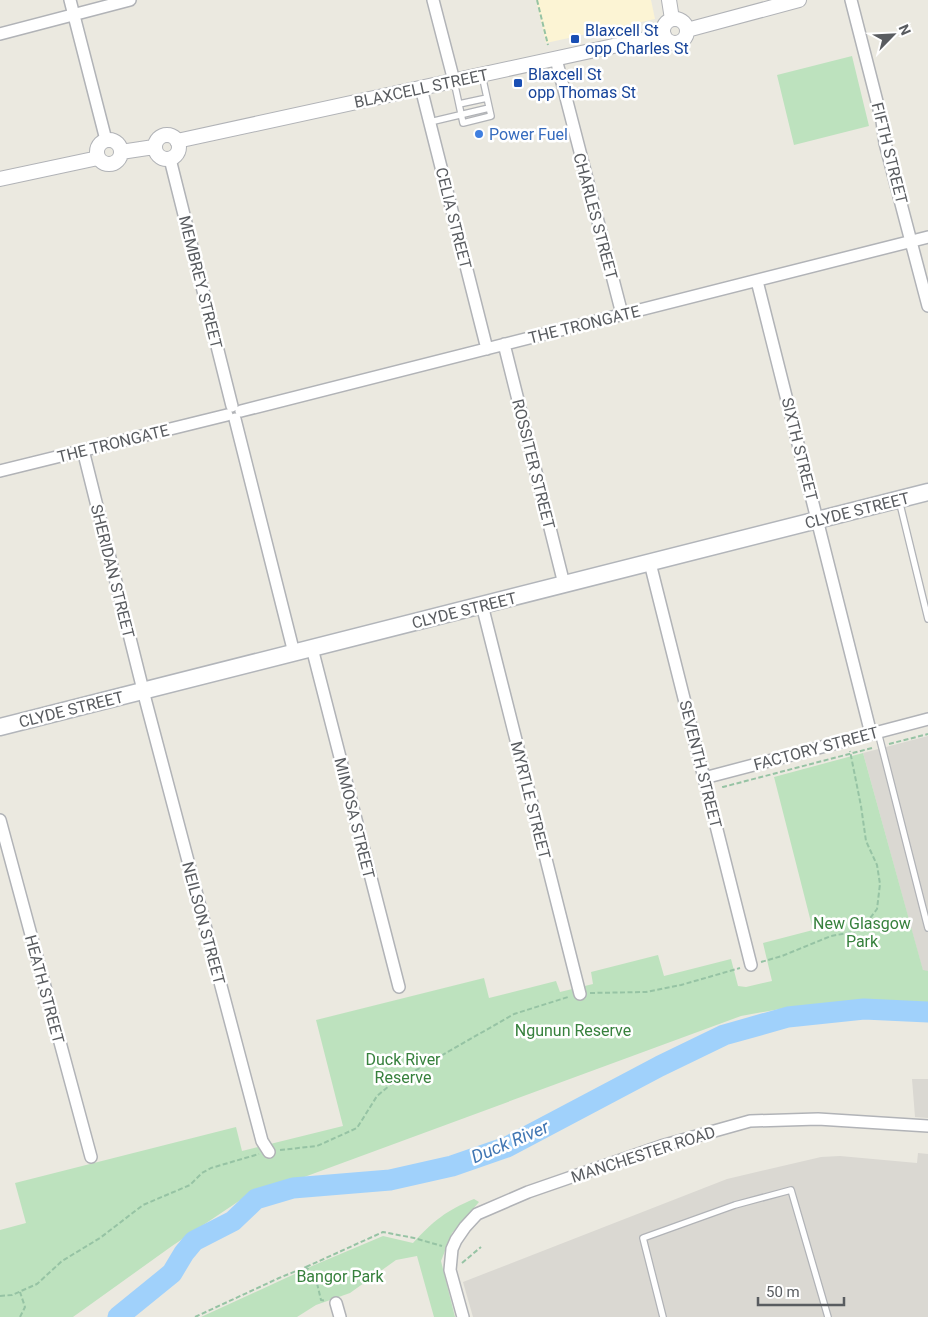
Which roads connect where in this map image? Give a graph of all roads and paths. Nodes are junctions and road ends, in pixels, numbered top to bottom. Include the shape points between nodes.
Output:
1 (70, 0) edge
2 (130, 0) edge
3 (433, 0) edge
4 (537, 0) edge
5 (669, 0) edge
6 (799, 0) edge
7 (851, 0) edge
8 (73, 15) junction
9 (672, 19) junction
10 (687, 30) junction
11 (0, 34) edge
12 (664, 35) junction
13 (548, 45) dead end
14 (556, 59) junction
15 (482, 75) junction
16 (454, 81) junction
17 (421, 88) junction
18 (487, 98) junction
19 (459, 104) junction
20 (489, 108) junction
21 (461, 115) junction
22 (430, 122) junction
23 (106, 140) junction
24 (177, 141) junction
25 (154, 147) junction
26 (122, 152) junction
27 (98, 158) junction
28 (170, 159) junction
29 (0, 179) edge
30 (928, 238) edge
31 (912, 241) junction
32 (757, 281) junction
33 (928, 306) edge
34 (622, 314) junction
35 (504, 344) junction
36 (487, 349) junction
37 (234, 413) junction
38 (83, 450) junction
39 (0, 471) edge
40 (928, 492) edge
41 (899, 500) junction
42 (818, 520) junction
43 (650, 562) junction
44 (564, 584) junction
45 (482, 605) junction
46 (928, 619) edge
47 (312, 648) junction
48 (294, 653) junction
49 (143, 691) junction
50 (928, 719) edge
51 (0, 727) edge
52 (874, 733) junction
53 (928, 734) edge
54 (848, 740) junction
55 (881, 746) junction
56 (850, 754) junction
57 (719, 774) junction
58 (704, 778) junction
59 (0, 820) edge
60 (928, 928) edge
61 (751, 965) junction
62 (399, 987) dead end
63 (580, 994) junction
64 (928, 1126) edge
65 (269, 1152) junction
66 (91, 1157) dead end
67 (481, 1247) dead end
68 (452, 1248) junction
69 (306, 1267) junction
70 (450, 1270) junction
71 (20, 1292) junction
72 (0, 1296) edge
73 (336, 1303) joint
74 (20, 1317) edge
75 (195, 1317) edge
76 (340, 1317) edge
77 (463, 1317) edge
78 (663, 1317) edge
79 (828, 1317) edge

1 - 8 street
2 - 8 street
3 - 16 street
4 - 13 path
5 - 9 street
6 - 10 street
7 - 31 street, FIFTH STREET
8 - 11 street
8 - 23 street
9 - 10 street via 682,21
9 - 12 street via 664,28
10 - 12 street via 680,41 672,42
12 - 14 street, BLAXCELL STREET
14 - 15 street, BLAXCELL STREET
14 - 34 street, CHARLES STREET
15 - 16 street, BLAXCELL STREET
15 - 18 lane
16 - 17 street, BLAXCELL STREET
16 - 19 lane
17 - 22 street, CELIA STREET
17 - 24 street, BLAXCELL STREET
18 - 19 lane
18 - 20 lane
19 - 21 lane
20 - 21 lane
20 - 21 lane via 491,116 463,123
21 - 22 lane
22 - 36 street, CELIA STREET
23 - 26 street via 116,142
23 - 27 street via 98,147
24 - 25 street via 171,136 163,136
24 - 28 street via 178,152
25 - 26 street
25 - 28 street via 159,157
26 - 27 street via 119,160 112,164 104,164
27 - 29 street
28 - 37 street, MEMBREY STREET
30 - 31 street, THE TRONGATE
31 - 32 street, THE TRONGATE
31 - 33 street, FIFTH STREET
32 - 34 street, THE TRONGATE
32 - 42 street, SIXTH STREET
34 - 35 street, THE TRONGATE
35 - 36 street, THE TRONGATE
35 - 44 street, ROSSITER STREET
36 - 37 street, THE TRONGATE
37 - 38 street, THE TRONGATE
37 - 48 street, MEMBREY STREET
38 - 39 street, THE TRONGATE
38 - 49 street, SHERIDAN STREET
40 - 41 main road, CLYDE STREET
41 - 42 main road, CLYDE STREET
41 - 46 lane
42 - 43 main road, CLYDE STREET
42 - 52 street, SIXTH STREET
43 - 44 main road, CLYDE STREET
43 - 58 street, SEVENTH STREET
44 - 45 main road, CLYDE STREET
45 - 47 main road, CLYDE STREET
45 - 63 street, MYRTLE STREET
47 - 48 main road, CLYDE STREET
47 - 62 street, MIMOSA STREET
48 - 49 main road, CLYDE STREET
49 - 51 main road, CLYDE STREET
49 - 65 street, NEILSON STREET via 262,1141
50 - 52 street, FACTORY STREET
52 - 54 street, FACTORY STREET
52 - 55 lane
53 - 55 path
54 - 56 path
54 - 57 street, FACTORY STREET
55 - 56 path
55 - 60 lane
56 - 57 path via 723,787
56 - 61 path via 866,840 877,865 880,884 877,909 864,926 853,932 831,936
57 - 58 street, FACTORY STREET
58 - 61 street, SEVENTH STREET
59 - 66 street, HEATH STREET
61 - 63 path via 646,992
63 - 65 path via 514,1014 390,1085 377,1096 357,1128 317,1146
64 - 68 street, MANCHESTER ROAD via 818,1118 750,1121 661,1146 528,1192 477,1214
65 - 71 path via 211,1168 190,1185 143,1205 100,1238 62,1260 37,1284
67 - 70 path
68 - 69 path via 383,1232
68 - 70 street, MANCHESTER ROAD
69 - 73 path via 315,1275 321,1300
69 - 75 path
70 - 77 street, MANCHESTER ROAD
71 - 72 path
71 - 74 path via 25,1307
73 - 76 street
78 - 79 lane via 643,1238 735,1204 791,1190

